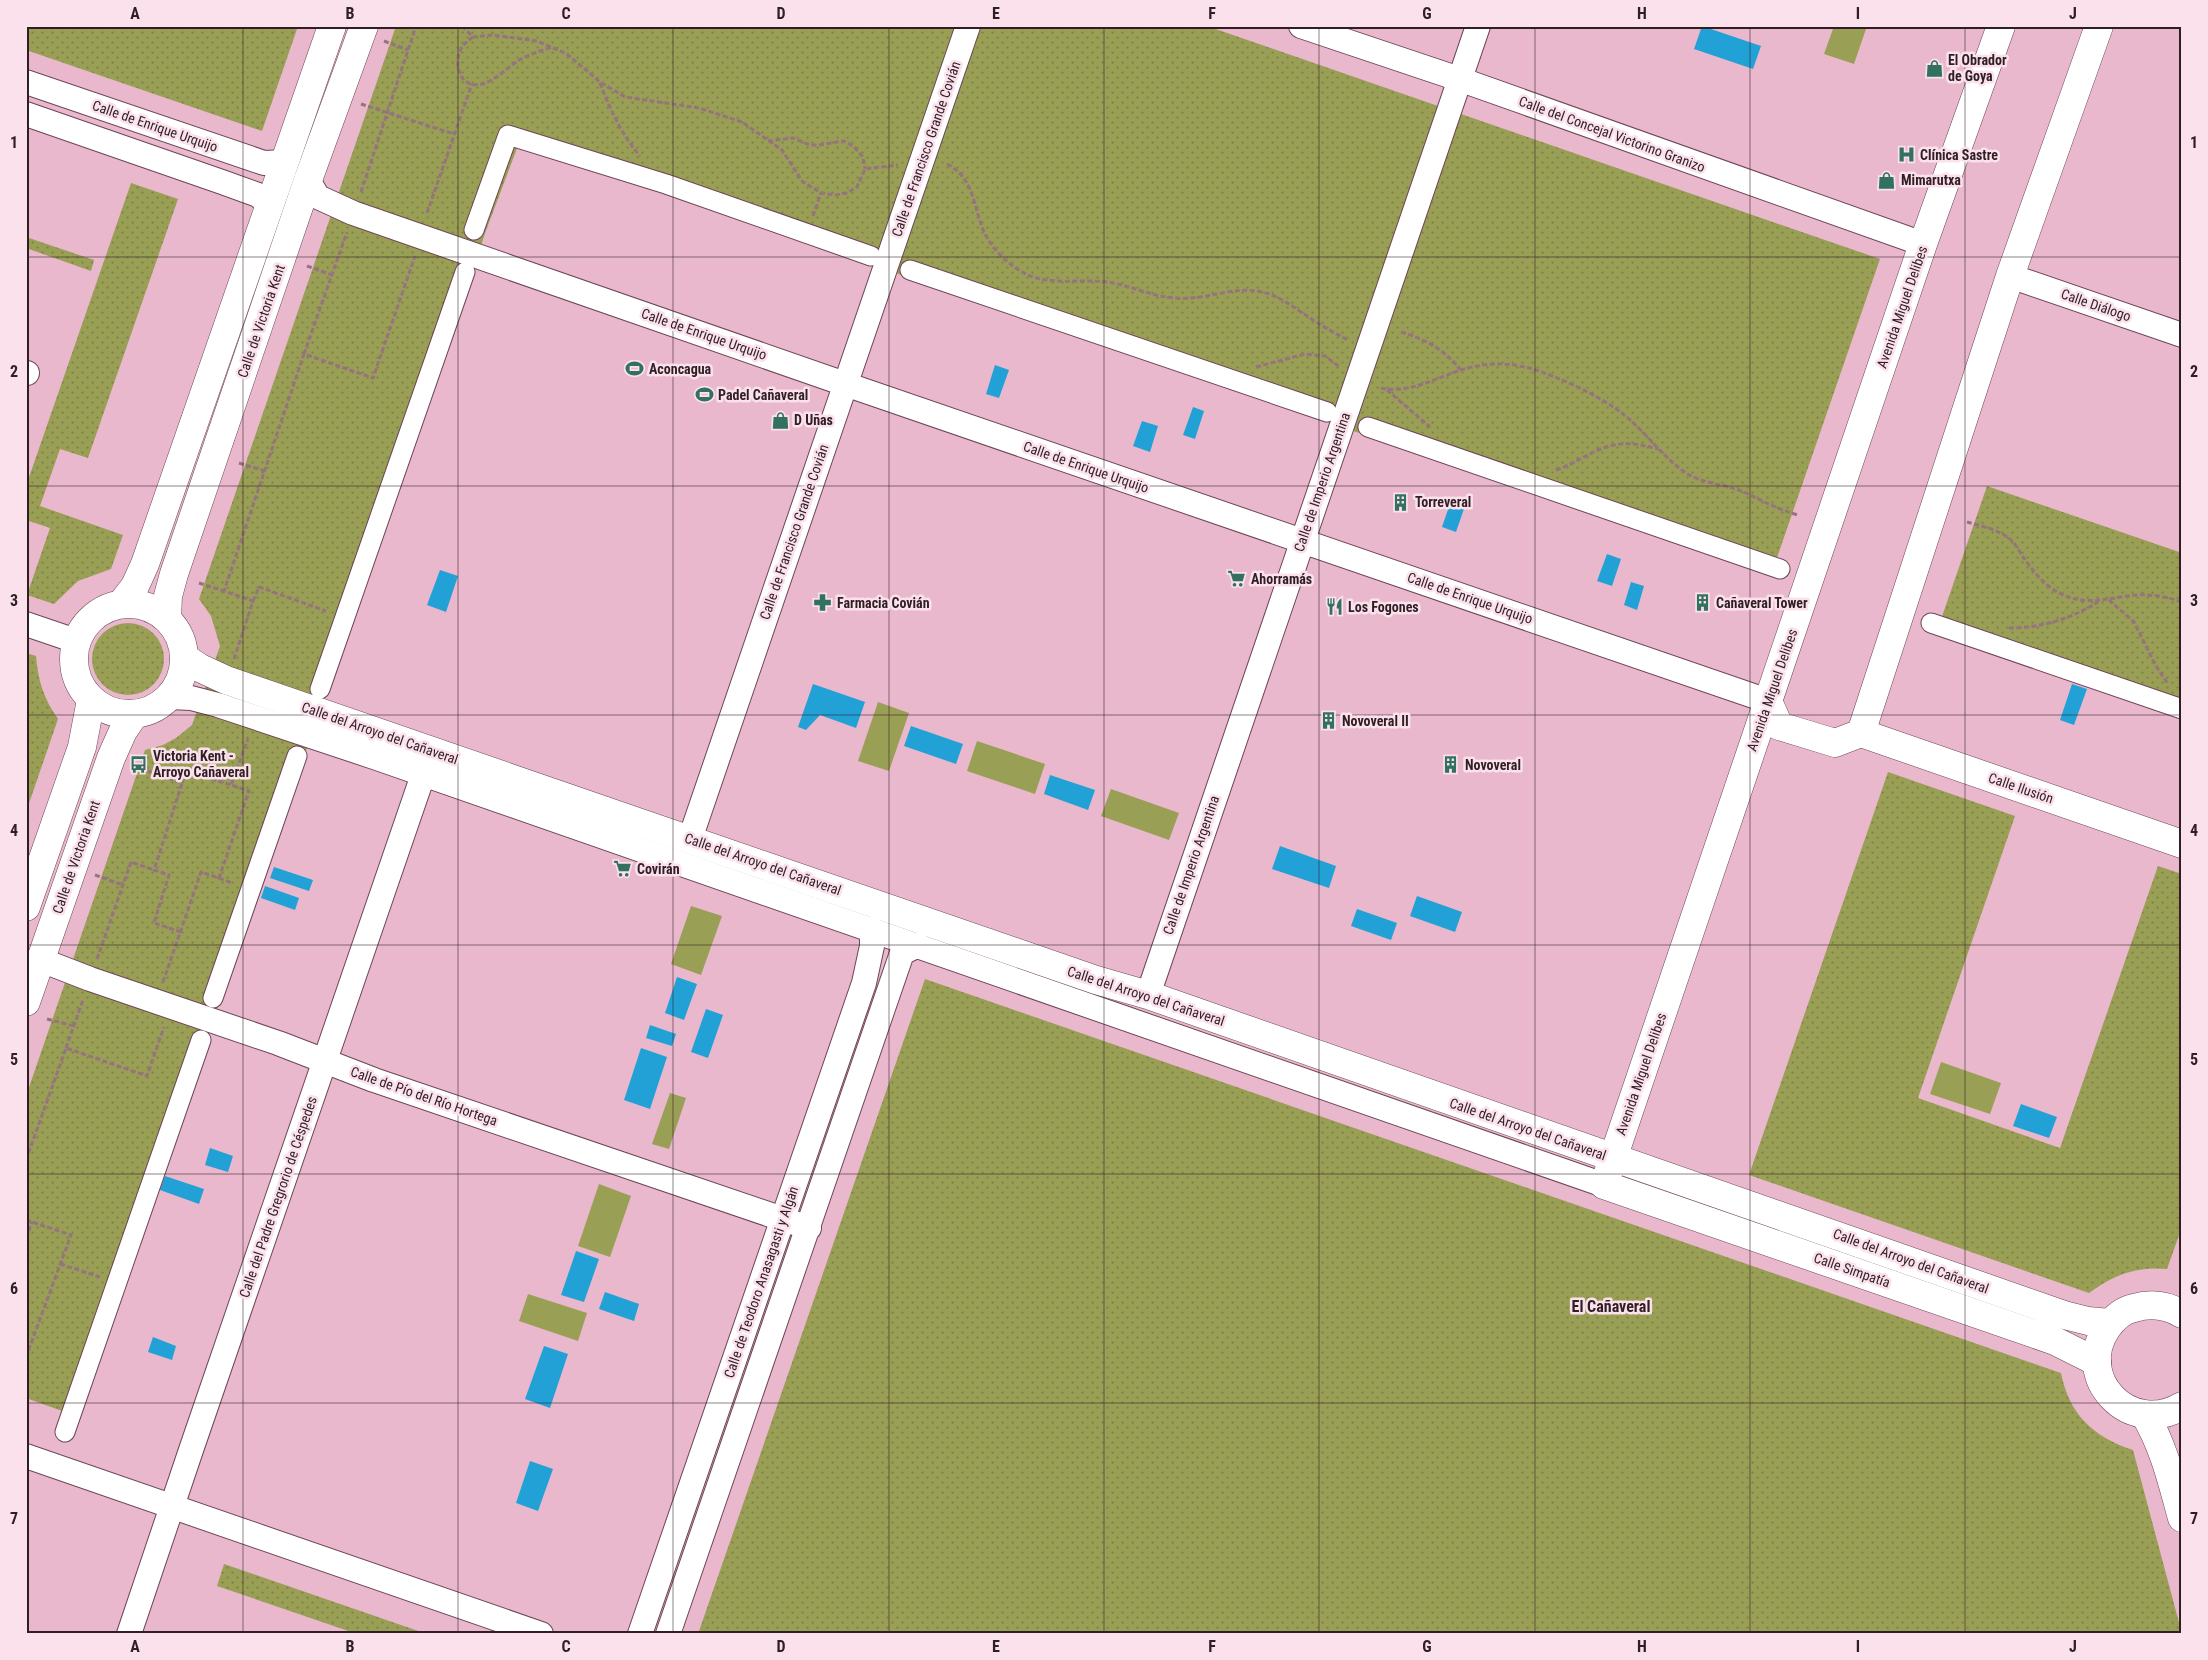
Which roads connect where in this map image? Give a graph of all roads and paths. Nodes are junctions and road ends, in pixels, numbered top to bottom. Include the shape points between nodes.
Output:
1 (332, 26) edge
2 (416, 26) edge
3 (462, 26) edge
4 (968, 26) edge
5 (1301, 26) edge
6 (1478, 26) edge
7 (2001, 26) edge
8 (2099, 26) edge
9 (374, 34) edge
10 (473, 37) junction
11 (553, 47) junction
12 (408, 50) junction
13 (1459, 79) junction
14 (26, 82) edge
15 (600, 82) junction
16 (472, 84) junction
17 (361, 104) dead end
18 (387, 112) junction
19 (26, 114) edge
20 (454, 134) junction
21 (767, 141) junction
22 (286, 162) junction
23 (948, 164) dead end
24 (903, 165) dead end
25 (865, 169) junction
26 (308, 180) junction
27 (666, 184) junction
28 (360, 192) dead end
29 (271, 206) junction
30 (427, 213) dead end
31 (474, 230) dead end
32 (347, 232) dead end
33 (1923, 244) junction
34 (415, 255) dead end
35 (871, 256) dead end
36 (307, 266) dead end
37 (910, 270) dead end
38 (465, 272) dead end
39 (332, 275) junction
40 (2010, 276) junction
41 (1400, 332) dead end
42 (2182, 335) edge
43 (1352, 342) dead end
44 (304, 354) junction
45 (1342, 369) dead end
46 (1461, 370) junction
47 (1227, 378) junction
48 (845, 384) junction
49 (1381, 388) dead end
50 (1387, 390) junction
51 (1327, 412) dead end
52 (1368, 427) dead end
53 (1433, 429) dead end
54 (1658, 449) junction
55 (239, 463) dead end
56 (1554, 471) dead end
57 (265, 472) junction
58 (1798, 515) dead end
59 (1967, 522) dead end
60 (1302, 540) junction
61 (1780, 569) dead end
62 (199, 583) dead end
63 (224, 592) junction
64 (2109, 600) junction
65 (2098, 601) junction
66 (253, 602) junction
67 (2182, 602) edge
68 (122, 603) junction
69 (167, 618) junction
70 (345, 618) junction
71 (1931, 623) dead end
72 (26, 624) edge
73 (2000, 627) dead end
74 (76, 641) junction
75 (185, 658) junction
76 (234, 661) dead end
77 (320, 689) dead end
78 (2174, 689) dead end
79 (170, 697) junction
80 (91, 700) junction
81 (1768, 701) junction
82 (2182, 709) edge
83 (134, 715) junction
84 (1861, 733) junction
85 (248, 739) dead end
86 (297, 756) dead end
87 (132, 765) dead end
88 (423, 775) junction
89 (182, 783) junction
90 (231, 785) junction
91 (690, 839) junction
92 (2182, 844) edge
93 (154, 870) junction
94 (95, 875) dead end
95 (123, 885) junction
96 (26, 908) edge
97 (872, 929) junction
98 (180, 932) junction
99 (918, 945) junction
100 (97, 959) dead end
101 (41, 960) junction
102 (162, 982) dead end
103 (1148, 995) junction
104 (213, 998) dead end
105 (83, 1000) dead end
106 (26, 1002) edge
107 (47, 1019) dead end
108 (74, 1026) junction
109 (164, 1027) dead end
110 (201, 1040) dead end
111 (66, 1048) junction
112 (324, 1061) junction
113 (1613, 1158) junction
114 (26, 1160) edge
115 (1604, 1185) junction
116 (783, 1219) junction
117 (26, 1220) edge
118 (32, 1222) junction
119 (809, 1228) junction
120 (26, 1238) edge
121 (60, 1264) junction
122 (117, 1283) junction
123 (2177, 1305) edge
124 (2110, 1323) junction
125 (26, 1357) edge
126 (2097, 1362) junction
127 (2182, 1406) edge
128 (2145, 1414) junction
129 (65, 1432) dead end
130 (26, 1456) edge
131 (173, 1506) junction
132 (2182, 1518) edge
133 (132, 1626) edge
134 (541, 1634) edge
135 (640, 1634) edge
136 (668, 1634) edge

1 - 22 main road, Calle de Victoria Kent
2 - 12 path
3 - 10 path
4 - 48 street, Calle de Francisco Grande Covián
5 - 13 street, Calle del Concejal Victorino Granizo
6 - 13 street, Calle de Imperio Argentina
7 - 33 main road, Avenida Miguel Delibes
8 - 40 main road
9 - 12 path
9 - 26 main road, Calle de Victoria Kent
10 - 11 path via 522,38
10 - 16 path via 462,46 458,58 458,72
11 - 15 path via 567,54
11 - 16 path via 520,60 490,82
12 - 18 path
13 - 33 street, Calle del Concejal Victorino Granizo
13 - 60 street, Calle de Imperio Argentina
14 - 22 street, Calle de Enrique Urquijo via 264,163
15 - 21 path via 625,97 699,108 742,122
15 - 27 path via 628,142
16 - 20 path
17 - 18 path
18 - 20 path
18 - 28 path
19 - 29 street via 258,195
20 - 30 path
21 - 25 path via 793,138 810,145 844,141 862,157
21 - 25 path via 782,150 802,180 821,193 846,193 857,187
22 - 29 main road, Calle de Victoria Kent
23 - 43 path via 956,168 972,191 982,226 995,249 1013,266 1033,276 1057,281 1113,283 1176,298 1224,291 1264,292 1283,299
24 - 25 path
26 - 48 street, Calle de Enrique Urquijo via 318,197 353,213
26 - 69 main road, Calle de Victoria Kent via 174,574
27 - 31 street via 508,135
27 - 35 street
29 - 68 main road, Calle de Victoria Kent via 145,564 135,586
32 - 39 path
33 - 81 main road, Avenida Miguel Delibes
34 - 44 path via 373,378
36 - 39 path
37 - 47 street
38 - 70 street
39 - 44 path
40 - 42 street, Calle Diálogo
40 - 84 main road
41 - 46 path via 1436,346 1449,355
44 - 57 path
45 - 47 path via 1325,356 1305,354
46 - 50 path via 1429,383
46 - 54 path via 1486,364 1505,364 1539,371 1593,395 1624,414
47 - 51 street
48 - 60 street, Calle de Enrique Urquijo
48 - 91 street, Calle de Francisco Grande Covián
49 - 50 path
50 - 53 path
52 - 61 street
54 - 56 path via 1620,444 1593,452
54 - 58 path via 1683,471 1705,482 1745,492
55 - 57 path
57 - 63 path
59 - 65 path via 2012,541 2034,572 2061,594 2080,601
60 - 81 street, Calle de Enrique Urquijo
60 - 103 street, Calle de Imperio Argentina
62 - 63 path
63 - 66 path
64 - 65 path
64 - 67 path via 2153,595
64 - 78 path via 2134,622 2156,666
65 - 73 path via 2071,616 2051,622 2030,627
66 - 70 path via 259,587
66 - 76 path
68 - 69 main road via 146,606
68 - 74 main road via 99,612 89,620
69 - 75 main road via 180,636
70 - 77 street
71 - 82 street
72 - 74 street
74 - 80 main road via 74,666 83,690
75 - 79 main road via 184,672
75 - 91 main road, Calle del Arroyo del Cañaveral via 226,680
79 - 83 main road via 154,709
79 - 88 street, Calle del Arroyo del Cañaveral via 192,698 218,705
80 - 83 main road via 111,712
80 - 96 main road via 82,747
81 - 84 main road via 1779,726 1835,744
81 - 113 main road, Avenida Miguel Delibes
83 - 101 main road, Calle de Victoria Kent via 110,758
84 - 92 main road, Calle Ilusión
85 - 90 path
86 - 104 street
87 - 89 path
88 - 97 street, Calle del Arroyo del Cañaveral
88 - 112 street, Calle del Padre Gregrorio de Céspedes
89 - 90 path via 186,771
89 - 93 path
90 - 98 path via 249,791 219,878 201,872
91 - 103 main road, Calle del Arroyo del Cañaveral via 1096,980
93 - 95 path via 131,862
93 - 98 path via 170,875 154,923
94 - 95 path
95 - 100 path
97 - 99 street, Calle del Arroyo del Cañaveral
97 - 116 street, Calle de Teodoro Anasagasti y Algán via 864,983
98 - 102 path
99 - 115 street, Calle del Arroyo del Cañaveral
99 - 119 street, Calle de Teodoro Anasagasti y Algán via 902,953
101 - 106 main road, Calle de Victoria Kent
101 - 112 street, Calle de Pío del Río Hortega
103 - 113 main road, Calle del Arroyo del Cañaveral
105 - 108 path
107 - 108 path
108 - 111 path
109 - 111 path via 147,1076
110 - 122 street
111 - 114 path
112 - 116 street, Calle de Pío del Río Hortega
112 - 131 street, Calle del Padre Gregrorio de Céspedes
113 - 115 main road, Avenida Miguel Delibes
113 - 124 main road, Calle del Arroyo del Cañaveral via 2064,1315
115 - 126 main road, Calle Simpatía via 2055,1341
116 - 119 street, Calle de Pío del Río Hortega
116 - 135 street, Calle de Teodoro Anasagasti y Algán
117 - 118 path
118 - 120 path
118 - 121 path via 71,1236
119 - 136 street, Calle de Teodoro Anasagasti y Algán
121 - 122 path
121 - 125 path
122 - 129 street
123 - 124 main road via 2137,1307
124 - 126 main road via 2102,1335
126 - 128 main road via 2104,1387 2111,1397 2133,1411
127 - 128 main road via 2160,1414
128 - 132 main road via 2157,1435
130 - 131 street
131 - 133 street, Calle del Padre Gregrorio de Céspedes
131 - 134 street

